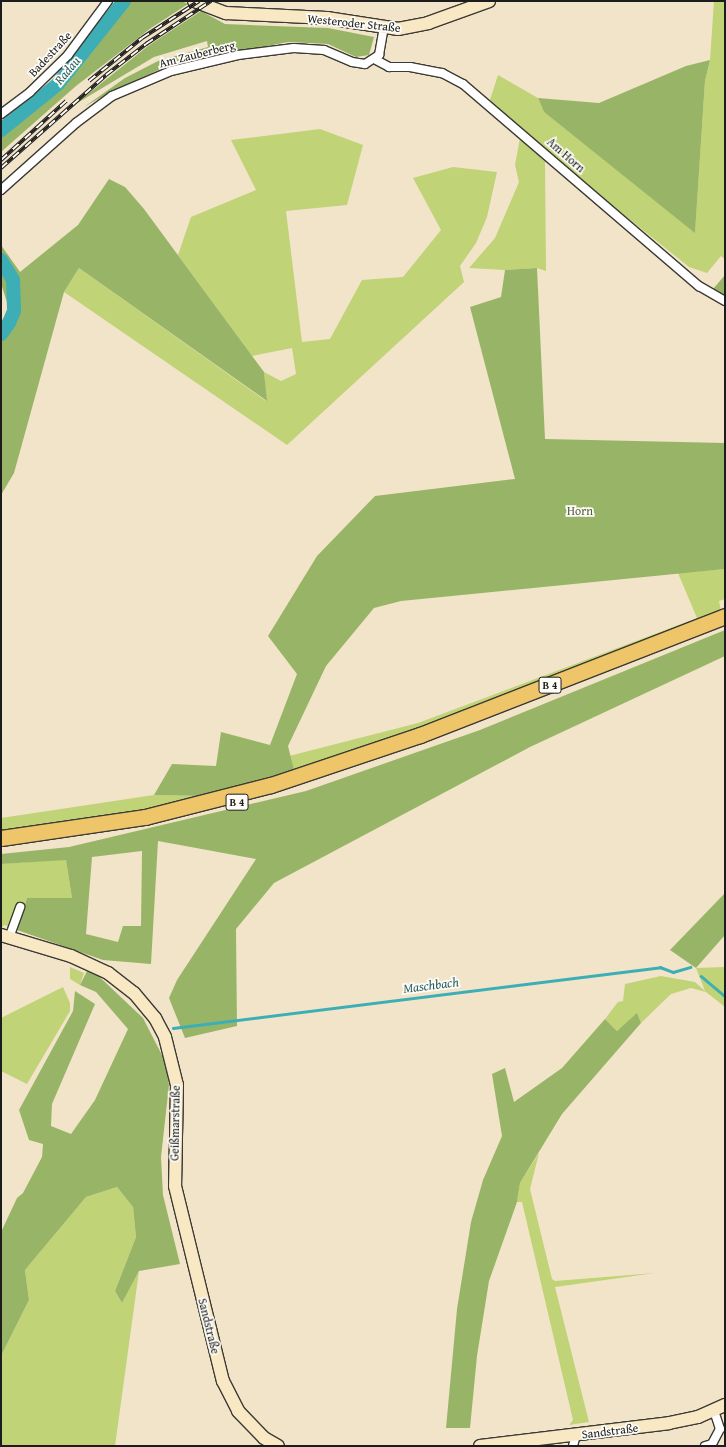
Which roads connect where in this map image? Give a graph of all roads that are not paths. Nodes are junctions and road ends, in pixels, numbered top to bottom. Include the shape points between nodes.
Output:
1 (108, 1) edge
2 (194, 1) edge
3 (489, 1) edge
4 (384, 28) junction
5 (376, 60) junction
6 (1, 114) edge
7 (1, 190) edge
8 (725, 301) edge
9 (725, 616) edge
10 (725, 624) edge
11 (67, 834) junction
12 (1, 838) edge
13 (19, 841) junction
14 (1, 846) edge
15 (20, 907) dead end
16 (5, 937) edge
17 (175, 1186) joint
18 (725, 1405) edge
19 (714, 1411) junction
20 (574, 1440) edge
21 (262, 1442) edge
22 (278, 1446) edge
23 (480, 1446) edge
24 (705, 1446) edge

1 - 6 street, Badestraße via 68,55 30,92
2 - 4 street, Westeroder Straße via 226,13 327,18
3 - 4 street, Westeroder Straße via 413,28
4 - 5 street via 381,49
5 - 7 street, Am Zauberberg via 359,64 324,50 294,48 238,55 171,71 112,96 76,123
5 - 8 street, Am Horn via 389,67 410,67 442,73 463,84 699,286
9 - 11 highway, B 4 via 491,708 333,765 208,802
10 - 11 highway, B 4 via 467,726 355,766 189,815
11 - 13 highway, B 4
12 - 13 highway, B 4
13 - 14 highway, B 4
15 - 16 street, Geißmarstraße
16 - 17 street, Geißmarstraße via 71,956 108,973 134,993 155,1018 165,1037 177,1086
17 - 21 street, Sandstraße via 223,1381 238,1411
18 - 19 street, Sandstraße
19 - 20 street, Sandstraße via 669,1423
19 - 24 street via 720,1429 712,1444
20 - 23 street, Sandstraße
21 - 22 street, Sandstraße

